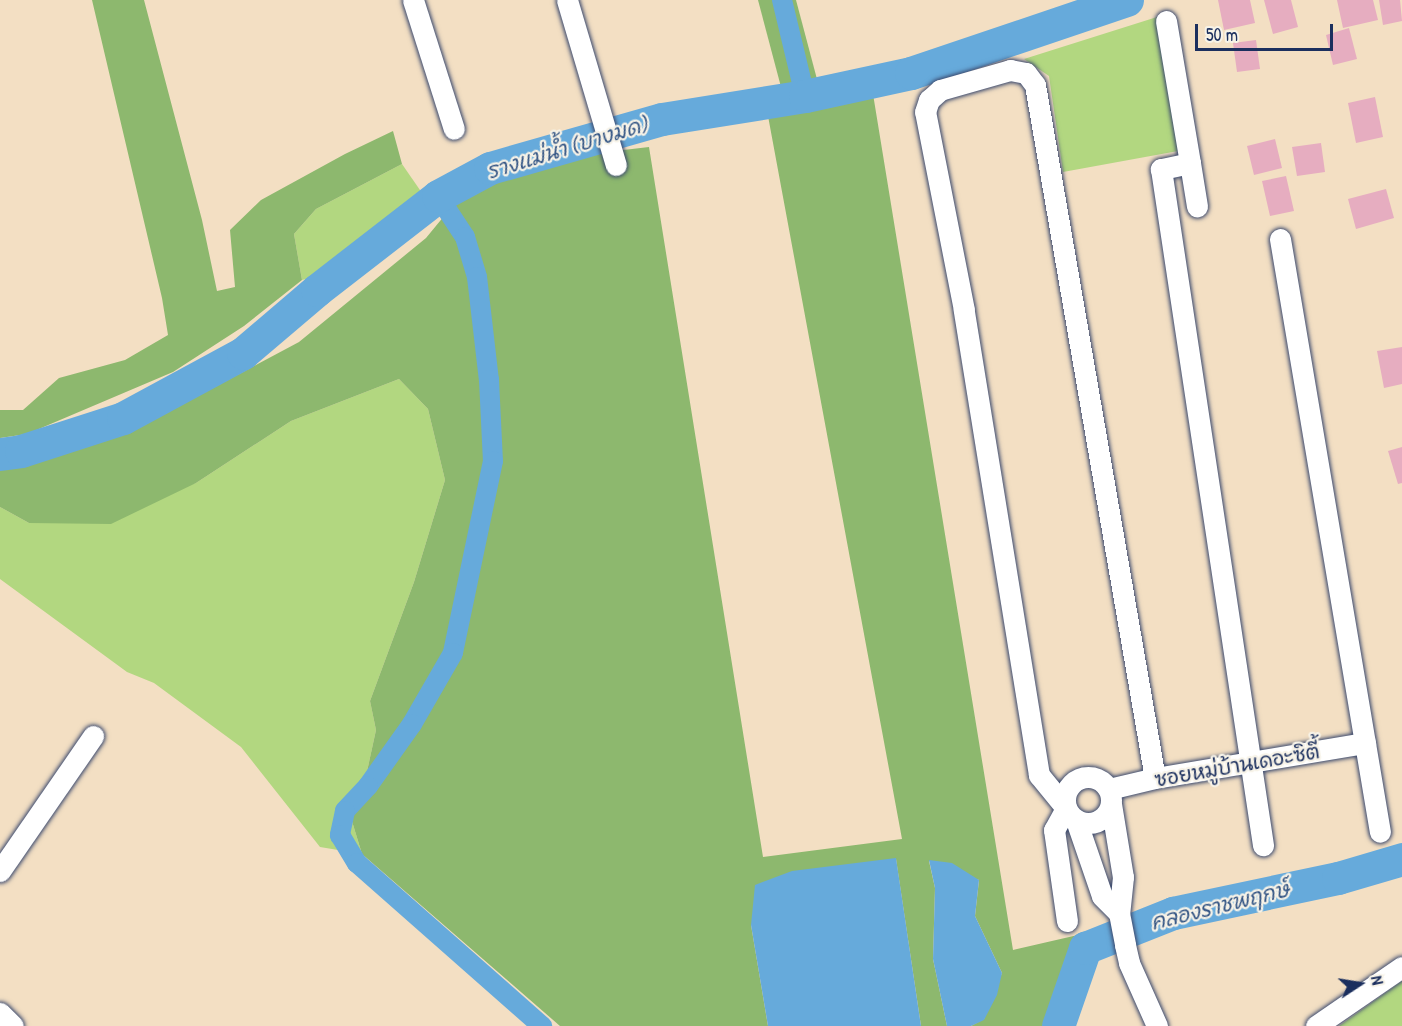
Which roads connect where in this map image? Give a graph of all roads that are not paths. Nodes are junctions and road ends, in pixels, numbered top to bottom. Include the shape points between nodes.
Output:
1 (413, 0) edge
2 (567, 0) edge
3 (1166, 21) dead end
4 (454, 129) dead end
5 (1190, 163) junction
6 (616, 165) dead end
7 (1197, 206) dead end
8 (1280, 239) dead end
9 (93, 736) dead end
10 (1365, 743) junction
11 (1253, 762) junction
12 (1155, 778) junction
13 (1110, 796) junction
14 (1071, 814) junction
15 (1380, 832) dead end
16 (1263, 845) dead end
17 (0, 871) edge
18 (1120, 918) junction
19 (1067, 921) dead end
20 (1402, 967) edge
21 (0, 1013) edge
22 (13, 1026) edge
23 (1157, 1026) edge
24 (1316, 1026) edge

1 - 4 street
2 - 6 street
3 - 5 street
5 - 7 street
5 - 11 street via 1161,169
8 - 10 street
9 - 17 street
10 - 11 street, ซอยหมู่บ้านเดอะซิตี้
10 - 15 street
11 - 12 street, ซอยหมู่บ้านเดอะซิตี้
11 - 16 street
12 - 13 street, ซอยหมู่บ้านเดอะซิตี้
12 - 14 street via 1035,85 1026,73 1010,70 940,90 928,100 924,112 964,310 1040,775
13 - 14 street via 1109,811 1098,821 1091,824
13 - 14 street via 1098,778 1075,780 1066,793
13 - 18 street via 1124,878
14 - 18 street via 1102,896
14 - 19 street via 1054,831
18 - 23 street via 1129,963
20 - 24 street
21 - 22 street

